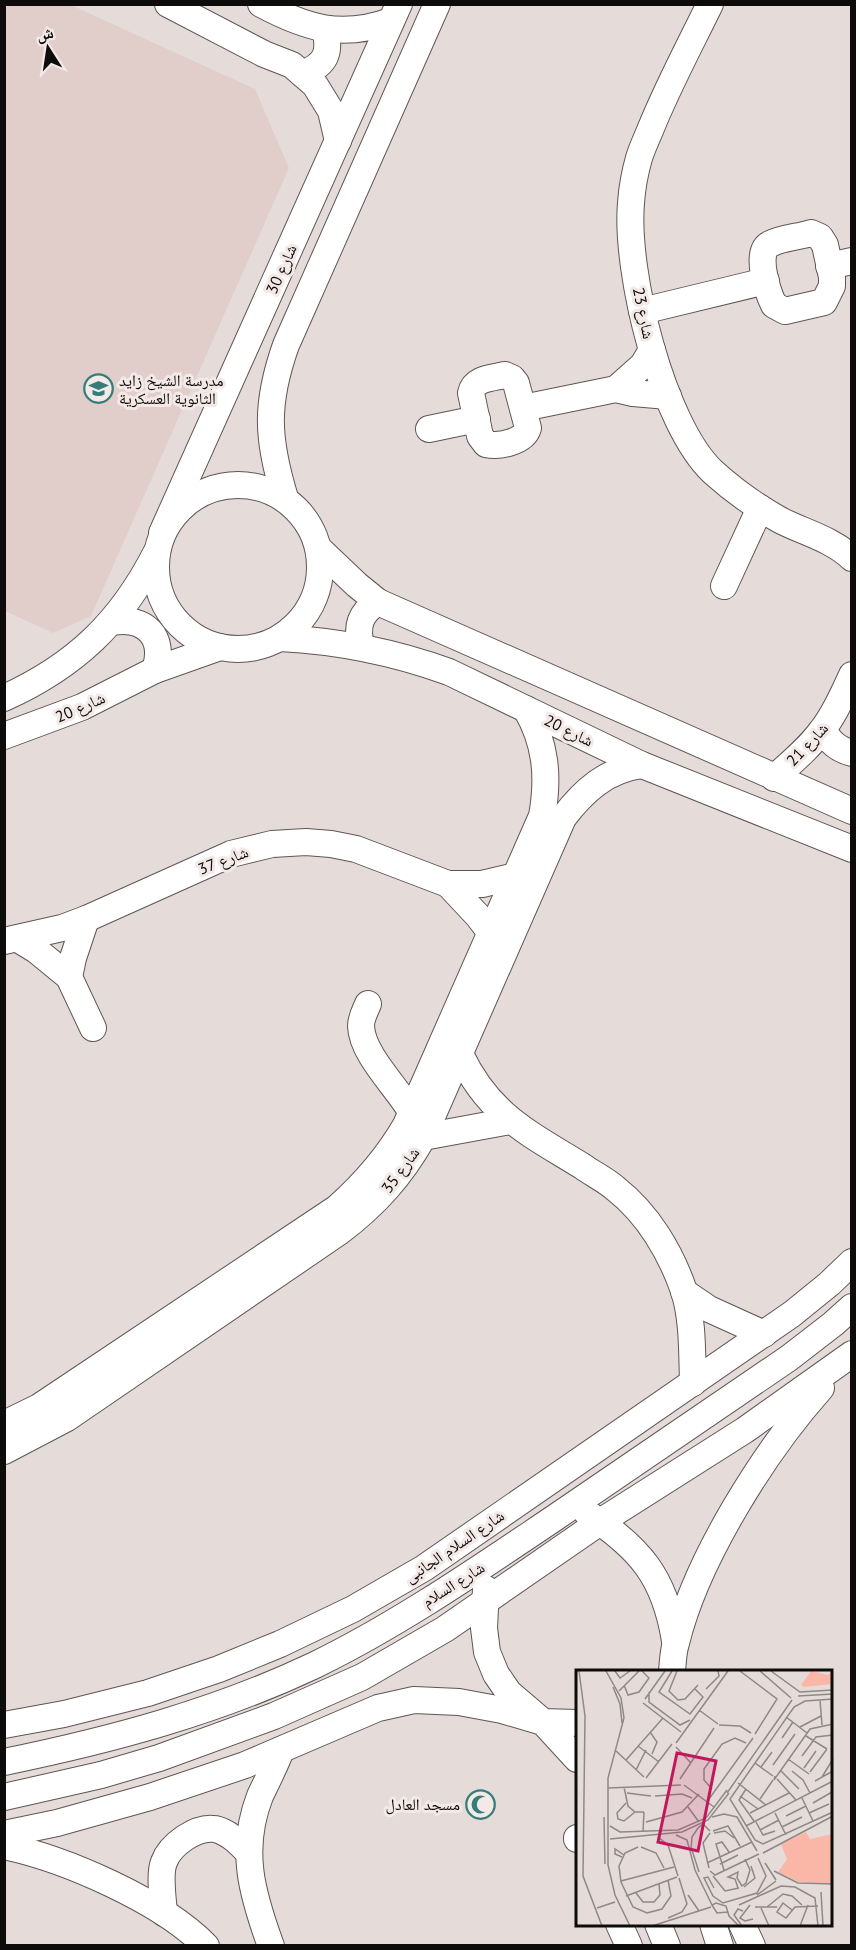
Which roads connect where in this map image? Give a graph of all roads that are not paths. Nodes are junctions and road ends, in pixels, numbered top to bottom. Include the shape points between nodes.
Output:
1 (168, 4) edge
2 (261, 4) edge
3 (438, 4) edge
4 (710, 4) edge
5 (395, 13) edge
6 (325, 29) junction
7 (303, 74) junction
8 (338, 141) junction
9 (840, 264) edge
10 (766, 281) junction
11 (642, 311) junction
12 (652, 350) junction
13 (616, 389) junction
14 (668, 396) junction
15 (523, 408) junction
16 (477, 419) junction
17 (429, 429) dead end
18 (285, 498) junction
19 (760, 508) junction
20 (160, 543) junction
21 (319, 549) junction
22 (848, 551) edge
23 (724, 586) dead end
24 (378, 602) junction
25 (112, 622) junction
26 (280, 638) junction
27 (361, 646) junction
28 (220, 647) junction
29 (155, 670) junction
30 (852, 675) edge
31 (4, 698) edge
32 (526, 709) junction
33 (823, 730) junction
34 (4, 736) edge
35 (852, 753) edge
36 (642, 765) junction
37 (774, 778) junction
38 (852, 811) edge
39 (852, 849) edge
40 (516, 876) junction
41 (447, 884) junction
42 (86, 919) junction
43 (491, 933) junction
44 (11, 940) edge
45 (69, 977) junction
46 (369, 1004) dead end
47 (93, 1028) dead end
48 (460, 1054) junction
49 (381, 1071) junction
50 (428, 1075) junction
51 (412, 1113) junction
52 (510, 1121) junction
53 (423, 1137) junction
54 (852, 1262) edge
55 (684, 1292) junction
56 (852, 1307) edge
57 (792, 1314) junction
58 (764, 1334) junction
59 (812, 1340) junction
60 (849, 1358) edge
61 (693, 1383) junction
62 (668, 1400) junction
63 (4, 1424) edge
64 (686, 1428) junction
65 (4, 1451) edge
66 (573, 1504) junction
67 (600, 1522) junction
68 (487, 1563) junction
69 (485, 1601) junction
70 (675, 1644) junction
71 (662, 1670) edge
72 (672, 1670) edge
73 (274, 1716) junction
74 (543, 1722) junction
75 (576, 1723) edge
76 (4, 1725) edge
77 (284, 1748) junction
78 (576, 1758) edge
79 (4, 1762) edge
80 (4, 1797) edge
81 (4, 1834) edge
82 (4, 1846) edge
83 (249, 1853) junction
84 (164, 1913) junction
85 (620, 1926) edge
86 (659, 1926) edge
87 (714, 1926) edge
88 (743, 1926) edge
89 (206, 1946) edge
90 (271, 1946) edge
91 (629, 1946) edge
92 (667, 1946) edge
93 (720, 1946) edge
94 (752, 1946) edge

1 - 7 street
2 - 6 street via 311,27
3 - 18 street via 276,373 270,436
4 - 11 street, شارع 23 via 639,157 631,203 633,255
5 - 6 street via 357,30
5 - 8 street, شارع 30
6 - 7 street via 329,43 326,57
7 - 8 street via 331,111
8 - 20 street, شارع 30
9 - 10 street via 824,302 786,311 774,305
9 - 10 street via 820,237 811,233 769,244 763,250
10 - 11 street
11 - 12 street, شارع 23
12 - 13 street via 643,365
12 - 14 street, شارع 23
13 - 14 street
13 - 15 street
14 - 19 street, شارع 23 via 685,436 711,470
15 - 16 street via 528,428 519,439 486,444
15 - 16 street via 512,378 506,375 482,380 476,382 471,393
16 - 17 street
18 - 20 street via 246,484 206,490 173,515
18 - 21 street via 301,512
19 - 22 street, شارع 23
19 - 23 street
20 - 25 street via 139,585
20 - 28 street via 156,574 170,613 200,640
21 - 24 street
21 - 26 street via 318,590 297,625
24 - 27 street via 360,620
24 - 37 street
25 - 29 street via 124,620 146,627 158,647
25 - 31 street via 60,668
26 - 27 street, شارع 20
26 - 28 street via 241,649
27 - 32 street, شارع 20 via 418,660
28 - 29 street, شارع 20
29 - 34 street, شارع 20 via 82,707
30 - 33 street, شارع 21
32 - 36 street, شارع 20
32 - 40 street, شارع 35 via 543,748 546,794 542,816
33 - 35 street via 830,742
33 - 37 street, شارع 21
36 - 39 street, شارع 20
36 - 48 street, شارع 35 via 608,775 591,786 563,818
37 - 38 street
40 - 41 street, شارع 37 via 482,884
40 - 43 street, شارع 35
41 - 42 street, شارع 37 via 356,849 306,842 272,844 231,854
41 - 43 street, شارع 37
42 - 44 street, شارع 37
42 - 45 street
43 - 50 street, شارع 35
44 - 45 street via 54,962
45 - 47 street
46 - 49 street via 362,1018 362,1034
48 - 52 street via 480,1090
48 - 53 street, شارع 35
49 - 50 street via 404,1077
49 - 51 street
50 - 51 street, شارع 35
51 - 63 street, شارع 35 via 376,1170 337,1208 39,1407
52 - 53 street
52 - 55 street via 616,1188 662,1243
53 - 65 street, شارع 35 via 395,1180 360,1216 67,1418
54 - 57 street, شارع السلام الجانبى
55 - 58 street via 709,1309
55 - 61 street
56 - 59 street, شارع السلام
57 - 58 street, شارع السلام الجانبى
57 - 59 street
58 - 61 street, شارع السلام الجانبى
59 - 64 street, شارع السلام
60 - 67 street, شارع السلام
60 - 70 street via 784,1434 732,1515 690,1602
61 - 62 street, شارع السلام الجانبى
62 - 64 street
62 - 76 street, شارع السلام الجانبى via 424,1568 353,1609 219,1669 148,1693
64 - 66 street, شارع السلام
66 - 67 street
66 - 68 street, شارع السلام
67 - 69 street, شارع السلام
67 - 70 street via 645,1561 668,1606
68 - 69 street
68 - 79 street, شارع السلام via 368,1638 260,1689 201,1711 81,1746
69 - 73 street, شارع السلام via 404,1654
69 - 74 street via 487,1652 496,1674 509,1694
70 - 71 street
70 - 72 street
73 - 77 street
73 - 80 street, شارع السلام via 159,1758
74 - 75 street
74 - 77 street via 459,1702 414,1700 378,1708
74 - 78 street
77 - 81 street via 150,1797
77 - 83 street via 260,1796
82 - 84 street via 89,1874
83 - 84 street via 237,1840 215,1829 193,1833 175,1845 163,1863
83 - 90 street via 255,1903
84 - 89 street
85 - 91 street
86 - 92 street
87 - 93 street
88 - 94 street

